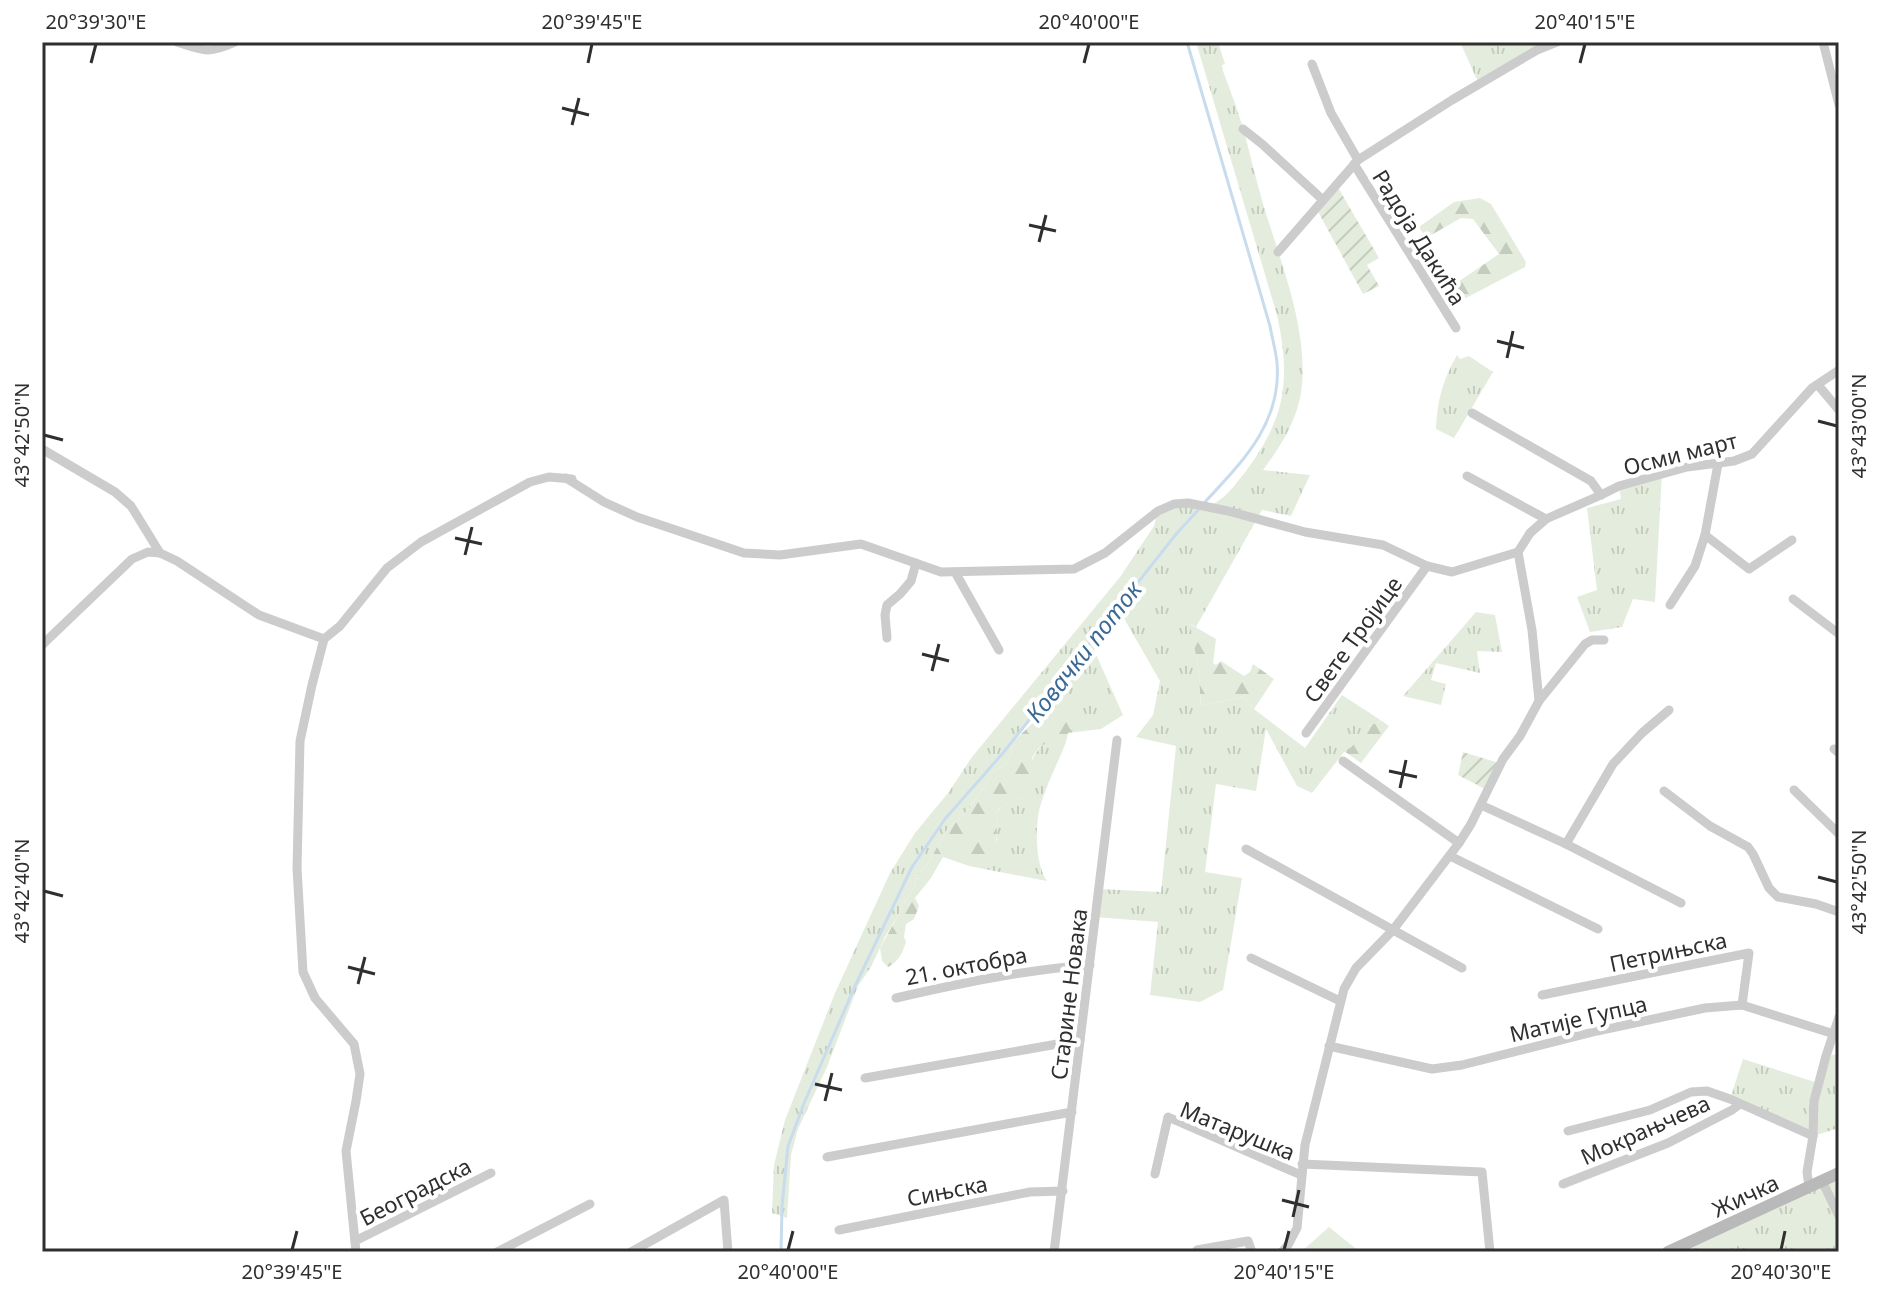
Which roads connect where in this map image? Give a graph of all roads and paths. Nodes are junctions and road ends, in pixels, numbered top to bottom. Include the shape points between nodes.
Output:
1 (177, 42) edge
2 (235, 42) edge
3 (1557, 42) edge
4 (1823, 42) edge
5 (1312, 64) dead end
6 (1839, 105) edge
7 (1243, 129) dead end
8 (1356, 162) junction
9 (1323, 200) junction
10 (1278, 252) dead end
11 (1456, 328) dead end
12 (1839, 370) edge
13 (1818, 385) junction
14 (1839, 410) edge
15 (1472, 413) dead end
16 (42, 449) edge
17 (1718, 464) junction
18 (1467, 476) dead end
19 (1601, 495) junction
20 (1546, 519) junction
21 (1705, 535) junction
22 (1792, 540) dead end
23 (1518, 552) junction
24 (160, 553) junction
25 (916, 563) junction
26 (1427, 566) junction
27 (955, 572) junction
28 (1793, 599) dead end
29 (1670, 605) dead end
30 (1839, 634) edge
31 (887, 638) dead end
32 (324, 639) junction
33 (1604, 640) dead end
34 (42, 645) edge
35 (999, 650) dead end
36 (1539, 701) junction
37 (1669, 710) dead end
38 (1306, 733) dead end
39 (1117, 740) dead end
40 (1343, 761) dead end
41 (1794, 790) dead end
42 (1664, 791) dead end
43 (1481, 805) junction
44 (1839, 834) edge
45 (1459, 843) junction
46 (1566, 844) junction
47 (1246, 849) dead end
48 (1450, 856) junction
49 (1681, 903) dead end
50 (1839, 912) edge
51 (1598, 929) dead end
52 (1393, 930) junction
53 (1251, 958) dead end
54 (1090, 965) junction
55 (1462, 968) dead end
56 (1542, 995) dead end
57 (896, 998) dead end
58 (1340, 1001) junction
59 (1742, 1005) junction
60 (1839, 1020) edge
61 (1834, 1034) junction
62 (1080, 1040) junction
63 (1329, 1046) junction
64 (865, 1078) dead end
65 (1740, 1104) junction
66 (1072, 1112) junction
67 (1568, 1131) dead end
68 (1813, 1136) junction
69 (827, 1157) dead end
70 (1302, 1170) junction
71 (491, 1173) dead end
72 (1839, 1173) edge
73 (1155, 1174) dead end
74 (1822, 1181) junction
75 (1563, 1184) dead end
76 (1809, 1187) junction
77 (1063, 1191) junction
78 (590, 1204) dead end
79 (1839, 1216) edge
80 (839, 1230) dead end
81 (355, 1247) edge
82 (1197, 1250) dead end
83 (497, 1252) edge
84 (631, 1252) edge
85 (728, 1252) edge
86 (1054, 1252) edge
87 (1252, 1252) edge
88 (1282, 1252) edge
89 (1490, 1252) edge
90 (1668, 1252) edge

1 - 2 street via 217,50
3 - 8 street, Радоја Дакића via 1452,100
4 - 6 street
5 - 8 street, Радоја Дакића
7 - 9 street
8 - 9 street, Радоја Дакића
8 - 11 street, Радоја Дакића
9 - 10 street, Радоја Дакића
12 - 13 street, Осми март
13 - 14 street
13 - 17 street, Осми март via 1752,454
15 - 19 street via 1591,481
16 - 24 street via 131,506
17 - 19 street, Осми март via 1646,477
17 - 21 street
18 - 20 street
19 - 20 street, Осми март
20 - 23 street, Осми март
21 - 22 street via 1749,569
21 - 29 street via 1695,566
23 - 26 street via 1452,572
23 - 36 street
24 - 32 street via 259,615
24 - 34 street via 132,559
25 - 27 street
25 - 31 street via 911,581 887,605
25 - 32 street via 861,544 780,555 744,553 637,517 572,479 549,477 530,482 421,542 387,568
26 - 27 street via 1383,545 1188,503 1158,511 1105,553 1074,569
26 - 38 street, Свете Тројице
27 - 35 street
28 - 30 street
32 - 81 street via 300,741 297,868 303,972 315,998 354,1044 360,1074 346,1151
33 - 36 street via 1585,644
36 - 43 street
37 - 46 street via 1613,764
39 - 54 street, Старине Новака
40 - 45 street
41 - 44 street
42 - 50 street via 1748,847 1778,897
43 - 45 street
43 - 46 street
45 - 48 street
46 - 49 street
47 - 52 street
48 - 51 street
48 - 52 street
52 - 55 street
52 - 58 street via 1356,968
53 - 58 street
54 - 57 street, 21. октобра via 1015,973
54 - 62 street, Старине Новака
56 - 59 street, Петрињска via 1749,953
58 - 63 street
59 - 61 street, Матије Гупца
59 - 63 street, Матије Гупца via 1705,1008 1432,1069
60 - 61 street
61 - 68 street via 1814,1101
62 - 64 street
62 - 66 street, Старине Новака
63 - 70 street
65 - 67 street, Мокрањчева via 1707,1091 1691,1092 1650,1110
65 - 68 street, Мокрањчева
65 - 75 street, Мокрањчева via 1668,1143
66 - 69 street
66 - 77 street, Старине Новака
68 - 76 street
70 - 73 street, Матарушка via 1168,1117
70 - 88 street via 1297,1228
70 - 89 street via 1482,1172
71 - 81 street, Београдска
72 - 74 main road, Жичка
74 - 76 main road, Жичка
74 - 79 street
76 - 90 main road, Жичка
77 - 80 street, Сињска via 1030,1192
77 - 86 street, Старине Новака
78 - 83 street
82 - 87 street via 1248,1241
84 - 85 street via 724,1200

